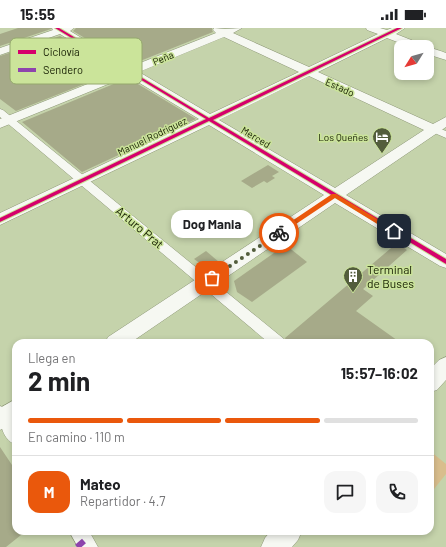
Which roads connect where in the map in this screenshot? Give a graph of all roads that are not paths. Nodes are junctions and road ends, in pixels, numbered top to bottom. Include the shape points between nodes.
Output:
1 (236, 28) edge
2 (371, 28) edge
3 (400, 28) edge
4 (63, 29) edge
5 (219, 31) edge
6 (387, 34) junction
7 (38, 38) edge
8 (77, 38) edge
9 (402, 40) edge
10 (10, 48) edge
11 (0, 52) edge
12 (434, 53) edge
13 (446, 57) edge
14 (142, 66) edge
15 (307, 72) junction
16 (142, 80) edge
17 (99, 84) edge
18 (0, 112) edge
19 (208, 120) junction
20 (446, 121) edge
21 (5, 122) edge
22 (440, 132) edge
23 (83, 180) junction
24 (334, 196) junction
25 (0, 220) edge
26 (446, 262) edge
27 (206, 282) junction
28 (121, 339) edge
29 (274, 339) edge
30 (446, 366) edge
31 (434, 379) edge
32 (5, 415) edge
33 (12, 429) edge
34 (285, 535) edge
35 (274, 547) edge

1 - 5 street, Peña
2 - 6 street
3 - 6 street, Manuel Rodríguez
4 - 7 street
4 - 8 street, Merced
5 - 14 street, Peña
5 - 15 street, Estado
6 - 9 street
6 - 15 street, Manuel Rodríguez
10 - 11 street
12 - 13 street
15 - 19 street, Manuel Rodríguez
15 - 22 street, Estado
16 - 19 street, Merced
17 - 21 street, Peña
18 - 21 street, Arturo Prat
19 - 23 street, Manuel Rodríguez
19 - 24 street, Merced
20 - 22 street
21 - 23 street, Arturo Prat
22 - 24 street
23 - 25 street, Manuel Rodríguez
23 - 27 street, Arturo Prat
24 - 26 street, Merced
24 - 27 street
27 - 28 street
27 - 29 street, Arturo Prat
30 - 31 street
32 - 33 street
34 - 35 street

